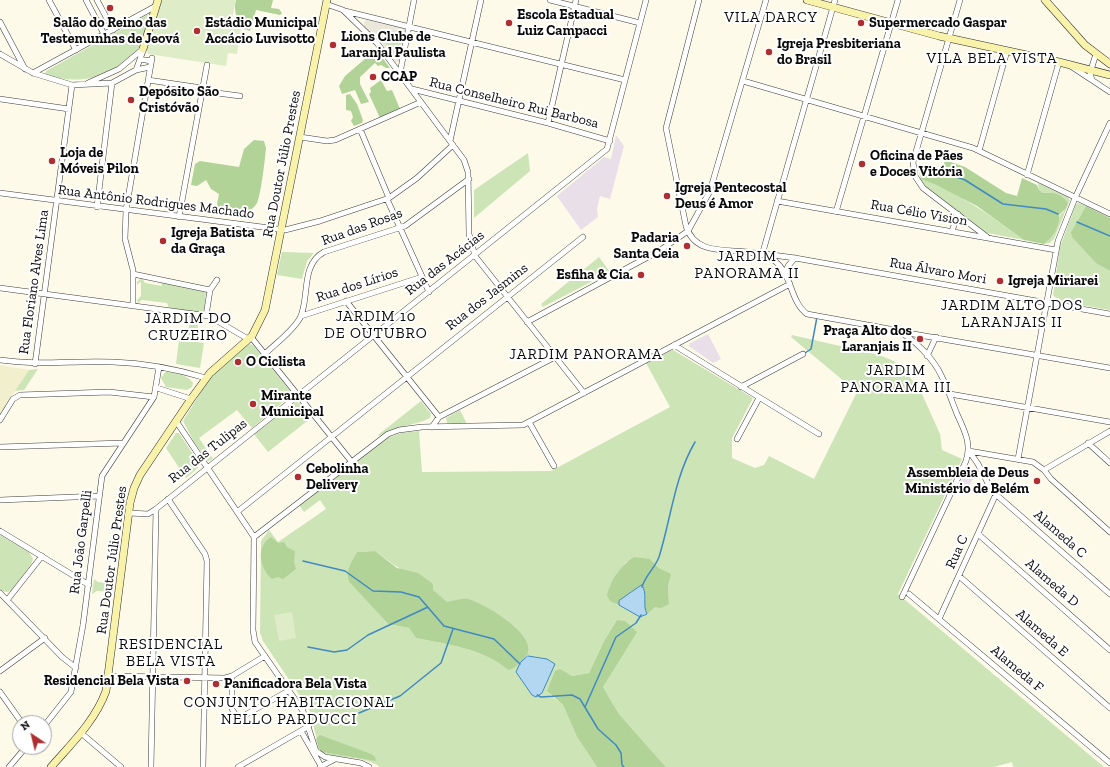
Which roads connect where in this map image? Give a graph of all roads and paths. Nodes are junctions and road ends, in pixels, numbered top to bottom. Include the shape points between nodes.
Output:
1 (49, 0) edge
2 (86, 0) edge
3 (97, 0) edge
4 (414, 0) edge
5 (481, 0) edge
6 (550, 0) edge
7 (576, 0) edge
8 (646, 0) edge
9 (699, 0) edge
10 (766, 0) edge
11 (807, 0) edge
12 (898, 0) edge
13 (960, 0) edge
14 (1045, 0) edge
15 (327, 2) edge
16 (156, 3) edge
17 (834, 3) edge
18 (574, 6) junction
19 (343, 10) junction
20 (367, 16) junction
21 (0, 22) edge
22 (640, 22) junction
23 (891, 23) junction
24 (361, 27) junction
25 (409, 27) junction
26 (113, 30) junction
27 (104, 34) junction
28 (949, 38) junction
29 (471, 43) junction
30 (143, 49) junction
31 (76, 50) junction
32 (1007, 51) junction
33 (0, 54) edge
34 (1096, 54) junction
35 (140, 59) junction
36 (1059, 62) junction
37 (1068, 64) junction
38 (1110, 64) edge
39 (206, 65) dead end
40 (561, 65) junction
41 (150, 68) junction
42 (26, 70) junction
43 (136, 70) junction
44 (1091, 70) junction
45 (33, 73) junction
46 (400, 73) junction
47 (1110, 75) edge
48 (148, 80) junction
49 (625, 80) junction
50 (1092, 80) junction
51 (743, 81) junction
52 (112, 83) junction
53 (72, 85) junction
54 (83, 85) junction
55 (412, 89) junction
56 (202, 90) junction
57 (1110, 92) edge
58 (240, 96) dead end
59 (0, 99) edge
60 (806, 100) junction
61 (458, 101) junction
62 (421, 102) junction
63 (69, 109) junction
64 (864, 116) junction
65 (548, 123) junction
66 (1110, 123) edge
67 (360, 129) junction
68 (921, 133) junction
69 (300, 137) junction
70 (610, 141) junction
71 (451, 143) junction
72 (979, 151) junction
73 (1027, 175) junction
74 (469, 179) junction
75 (0, 193) edge
76 (388, 198) junction
77 (1075, 198) junction
78 (57, 201) junction
79 (777, 201) junction
80 (97, 207) junction
81 (126, 210) junction
82 (836, 212) junction
83 (958, 214) junction
84 (1110, 214) edge
85 (179, 217) junction
86 (401, 228) junction
87 (282, 230) junction
88 (688, 231) junction
89 (952, 231) junction
90 (583, 237) dead end
91 (988, 237) junction
92 (1056, 250) junction
93 (762, 255) junction
94 (475, 256) junction
95 (795, 258) junction
96 (133, 274) junction
97 (785, 274) junction
98 (422, 277) junction
99 (217, 280) dead end
100 (790, 284) junction
101 (0, 288) edge
102 (210, 290) junction
103 (429, 292) junction
104 (44, 294) junction
105 (507, 297) junction
106 (346, 301) junction
107 (1047, 303) junction
108 (133, 306) junction
109 (1110, 314) edge
110 (206, 316) junction
111 (301, 316) junction
112 (527, 322) junction
113 (897, 331) junction
114 (373, 336) junction
115 (936, 337) junction
116 (250, 338) junction
117 (674, 345) junction
118 (265, 354) junction
119 (803, 354) dead end
120 (1038, 355) junction
121 (927, 356) junction
122 (555, 357) junction
123 (0, 360) edge
124 (35, 364) junction
125 (159, 366) junction
126 (1110, 368) edge
127 (407, 377) junction
128 (206, 378) junction
129 (740, 387) junction
130 (157, 388) junction
131 (584, 393) junction
132 (950, 394) junction
133 (298, 396) junction
134 (154, 397) junction
135 (759, 398) junction
136 (191, 399) junction
137 (1028, 407) junction
138 (438, 417) junction
139 (0, 420) edge
140 (176, 421) junction
141 (529, 422) junction
142 (1110, 422) edge
143 (432, 427) junction
144 (1110, 431) edge
145 (818, 434) dead end
146 (331, 437) junction
147 (737, 439) dead end
148 (123, 443) junction
149 (1088, 443) junction
150 (0, 447) edge
151 (969, 451) junction
152 (1018, 459) junction
153 (351, 461) junction
154 (1110, 463) edge
155 (554, 466) dead end
156 (207, 467) junction
157 (1044, 470) junction
158 (996, 494) junction
159 (99, 496) junction
160 (168, 499) junction
161 (0, 500) edge
162 (156, 509) junction
163 (237, 512) junction
164 (129, 513) junction
165 (148, 514) junction
166 (156, 519) junction
167 (0, 531) edge
168 (1110, 532) edge
169 (978, 534) junction
170 (254, 537) junction
171 (42, 556) junction
172 (959, 576) junction
173 (88, 585) junction
174 (0, 593) edge
175 (909, 594) dead end
176 (1110, 594) edge
177 (902, 597) dead end
178 (8, 599) junction
179 (939, 619) junction
180 (45, 638) junction
181 (1110, 650) edge
182 (265, 656) junction
183 (76, 668) junction
184 (0, 671) edge
185 (109, 676) junction
186 (153, 677) junction
187 (230, 677) junction
188 (205, 678) junction
189 (288, 691) junction
190 (0, 692) edge
191 (1110, 708) edge
192 (16, 715) edge
193 (52, 716) edge
194 (309, 726) junction
195 (301, 731) junction
196 (82, 733) junction
197 (19, 755) edge
198 (335, 759) junction
199 (1110, 763) edge
200 (362, 765) edge
201 (9, 767) edge
202 (51, 767) edge
203 (121, 767) edge
204 (151, 767) edge
205 (203, 767) edge
206 (238, 767) edge
207 (321, 767) edge
208 (369, 767) edge

1 - 31 street
2 - 27 street
3 - 26 street
4 - 25 street
5 - 29 street
6 - 18 street
7 - 18 street
8 - 22 street
9 - 88 street via 666,128
10 - 51 street
11 - 17 street
12 - 23 street
13 - 28 street
14 - 34 street
15 - 19 street
15 - 69 street, Rua Doutor Júlio Prestes
16 - 26 street
16 - 30 street
17 - 23 street
17 - 60 street
18 - 22 street
18 - 40 street
19 - 20 street
19 - 24 street
20 - 24 street via 363,19
20 - 25 street
21 - 42 street
22 - 49 street
23 - 28 street
23 - 64 street
24 - 46 street
25 - 29 street
25 - 46 street
26 - 27 street
27 - 31 street
28 - 32 street
28 - 68 street
29 - 40 street
29 - 61 street
30 - 35 street
30 - 54 street via 112,73
31 - 45 street
32 - 36 street
32 - 72 street
33 - 42 street
34 - 38 street
34 - 44 street
35 - 41 street via 152,59
35 - 43 street
36 - 37 street
36 - 73 street
37 - 44 street
37 - 50 street
39 - 56 street
40 - 49 street
40 - 65 street
41 - 43 street
41 - 48 street
42 - 45 street
43 - 52 street
44 - 47 street
44 - 50 street
45 - 53 street
46 - 55 street
48 - 56 street
48 - 81 street
49 - 70 street
50 - 57 street
51 - 60 street
51 - 88 street via 710,191
52 - 54 street
52 - 80 street
53 - 54 street
53 - 63 street, Rua Floriano Alves Lima
55 - 61 street, Rua Conselheiro Rui Barbosa
55 - 62 street
56 - 58 street
56 - 85 street
59 - 63 street
60 - 64 street
60 - 79 street
61 - 65 street, Rua Conselheiro Rui Barbosa
61 - 71 street
62 - 67 street, Rua Conselheiro Rui Barbosa
62 - 71 street
63 - 78 street, Rua Floriano Alves Lima
64 - 68 street
64 - 82 street
65 - 70 street, Rua Conselheiro Rui Barbosa
66 - 77 street
67 - 69 street, Rua Conselheiro Rui Barbosa via 331,141
67 - 76 street
68 - 72 street
68 - 83 street via 913,162 915,176 923,188
69 - 87 street, Rua Doutor Júlio Prestes
70 - 94 street, Rua das Acácias via 607,149
71 - 74 street via 465,163
71 - 76 street, Rua Antônio Rodrigues Machado via 411,183
72 - 73 street
73 - 77 street
74 - 86 street, Rua das Rosas
74 - 94 street via 469,234
75 - 78 street, Rua Antônio Rodrigues Machado
76 - 86 street
76 - 87 street, Rua Antônio Rodrigues Machado via 320,221
77 - 84 street
77 - 92 street via 1058,238
78 - 80 street, Rua Antônio Rodrigues Machado
78 - 104 street, Rua Floriano Alves Lima
79 - 82 street, Rua Célio Vision
79 - 93 street
80 - 81 street, Rua Antônio Rodrigues Machado
81 - 85 street, Rua Antônio Rodrigues Machado
81 - 96 street via 125,239
82 - 89 street, Rua Célio Vision
83 - 89 street
83 - 91 street
85 - 87 street, Rua Antônio Rodrigues Machado
86 - 98 street
86 - 111 street, Rua das Rosas via 324,252 316,258 311,267
87 - 116 street, Rua Doutor Júlio Prestes via 267,305
88 - 93 street, Rua Álvaro Mori via 692,239 702,246
88 - 112 street via 652,255
89 - 91 street, Rua Célio Vision
90 - 105 street, Rua dos Jasmins
91 - 92 street, Rua Célio Vision
92 - 107 street
93 - 95 street, Rua Álvaro Mori
93 - 97 street via 776,262
94 - 103 street, Rua das Acácias
94 - 105 street
95 - 97 street
95 - 107 street, Rua Álvaro Mori
96 - 102 street
96 - 108 street
97 - 100 street
98 - 103 street
98 - 106 street, Rua dos Lírios
99 - 102 street
100 - 113 street via 807,314
100 - 117 street
101 - 104 street
102 - 110 street
103 - 114 street, Rua das Acácias
104 - 108 street
104 - 124 street, Rua Floriano Alves Lima
105 - 112 street
105 - 127 street, Rua dos Jasmins
106 - 111 street, Rua dos Lírios
106 - 114 street
107 - 109 street, Rua Álvaro Mori
107 - 120 street
108 - 110 street
110 - 116 street
111 - 118 street, Rua das Rosas
112 - 122 street
113 - 115 street
113 - 121 street via 909,338
114 - 127 street
114 - 133 street, Rua das Acácias
115 - 120 street
115 - 121 street
116 - 118 street
116 - 128 street, Rua Doutor Júlio Prestes
117 - 129 street
117 - 131 street
118 - 133 street
119 - 129 street
120 - 126 street
120 - 137 street
121 - 132 street via 942,376
122 - 131 street
122 - 138 street
123 - 124 street
124 - 125 street via 111,361
125 - 128 street
125 - 130 street, Rua João Garpelli
127 - 138 street
127 - 146 street, Rua dos Jasmins
128 - 136 street, Rua Doutor Júlio Prestes
129 - 135 street
130 - 134 street, Rua João Garpelli
130 - 136 street
131 - 141 street
132 - 137 street
132 - 151 street via 966,432
133 - 146 street
133 - 156 street, Rua das Tulipas
134 - 139 street via 108,392 16,396
134 - 148 street, Rua João Garpelli
135 - 145 street
135 - 147 street
136 - 140 street, Rua Doutor Júlio Prestes
137 - 142 street
137 - 152 street
138 - 143 street
140 - 156 street
140 - 164 street, Rua Doutor Júlio Prestes via 140,475 132,495
141 - 143 street via 517,426
141 - 155 street
143 - 153 street via 406,429 388,434
144 - 149 street
146 - 153 street
146 - 163 street, Rua dos Jasmins
148 - 150 street
148 - 159 street, Rua João Garpelli via 104,470
149 - 154 street
149 - 157 street
151 - 152 street
151 - 158 street, Alameda C
151 - 177 street
152 - 157 street via 1033,462
153 - 170 street
156 - 160 street, Rua das Tulipas
156 - 163 street
157 - 168 street
158 - 169 street, Rua C
158 - 176 street, Alameda C
159 - 161 street
159 - 173 street, Rua João Garpelli
160 - 162 street, Rua das Tulipas
160 - 188 street via 206,559
162 - 165 street, Rua das Tulipas
162 - 166 street
163 - 170 street
164 - 165 street
164 - 185 street, Rua Doutor Júlio Prestes
165 - 166 street
166 - 186 street
167 - 171 street
169 - 172 street, Rua C
169 - 181 street, Alameda D
170 - 182 street via 253,634
171 - 173 street
171 - 178 street
172 - 179 street, Rua C
172 - 191 street, Alameda E
173 - 183 street, Rua João Garpelli
174 - 178 street
175 - 179 street, Alameda F
178 - 180 street
179 - 199 street, Alameda F
180 - 183 street
180 - 184 street
182 - 187 street
182 - 189 street
183 - 193 street, Rua João Garpelli via 70,695
185 - 186 street
185 - 196 street, Rua Doutor Júlio Prestes via 101,704
186 - 188 street
186 - 204 street
187 - 188 street
187 - 189 street via 232,709 238,719
188 - 205 street
189 - 194 street via 303,711
190 - 192 street
194 - 195 street
194 - 198 street via 316,751 325,757
195 - 206 street
195 - 207 street
196 - 202 street, Rua Doutor Júlio Prestes
196 - 203 street
197 - 201 street
198 - 200 street
198 - 207 street
200 - 208 street

